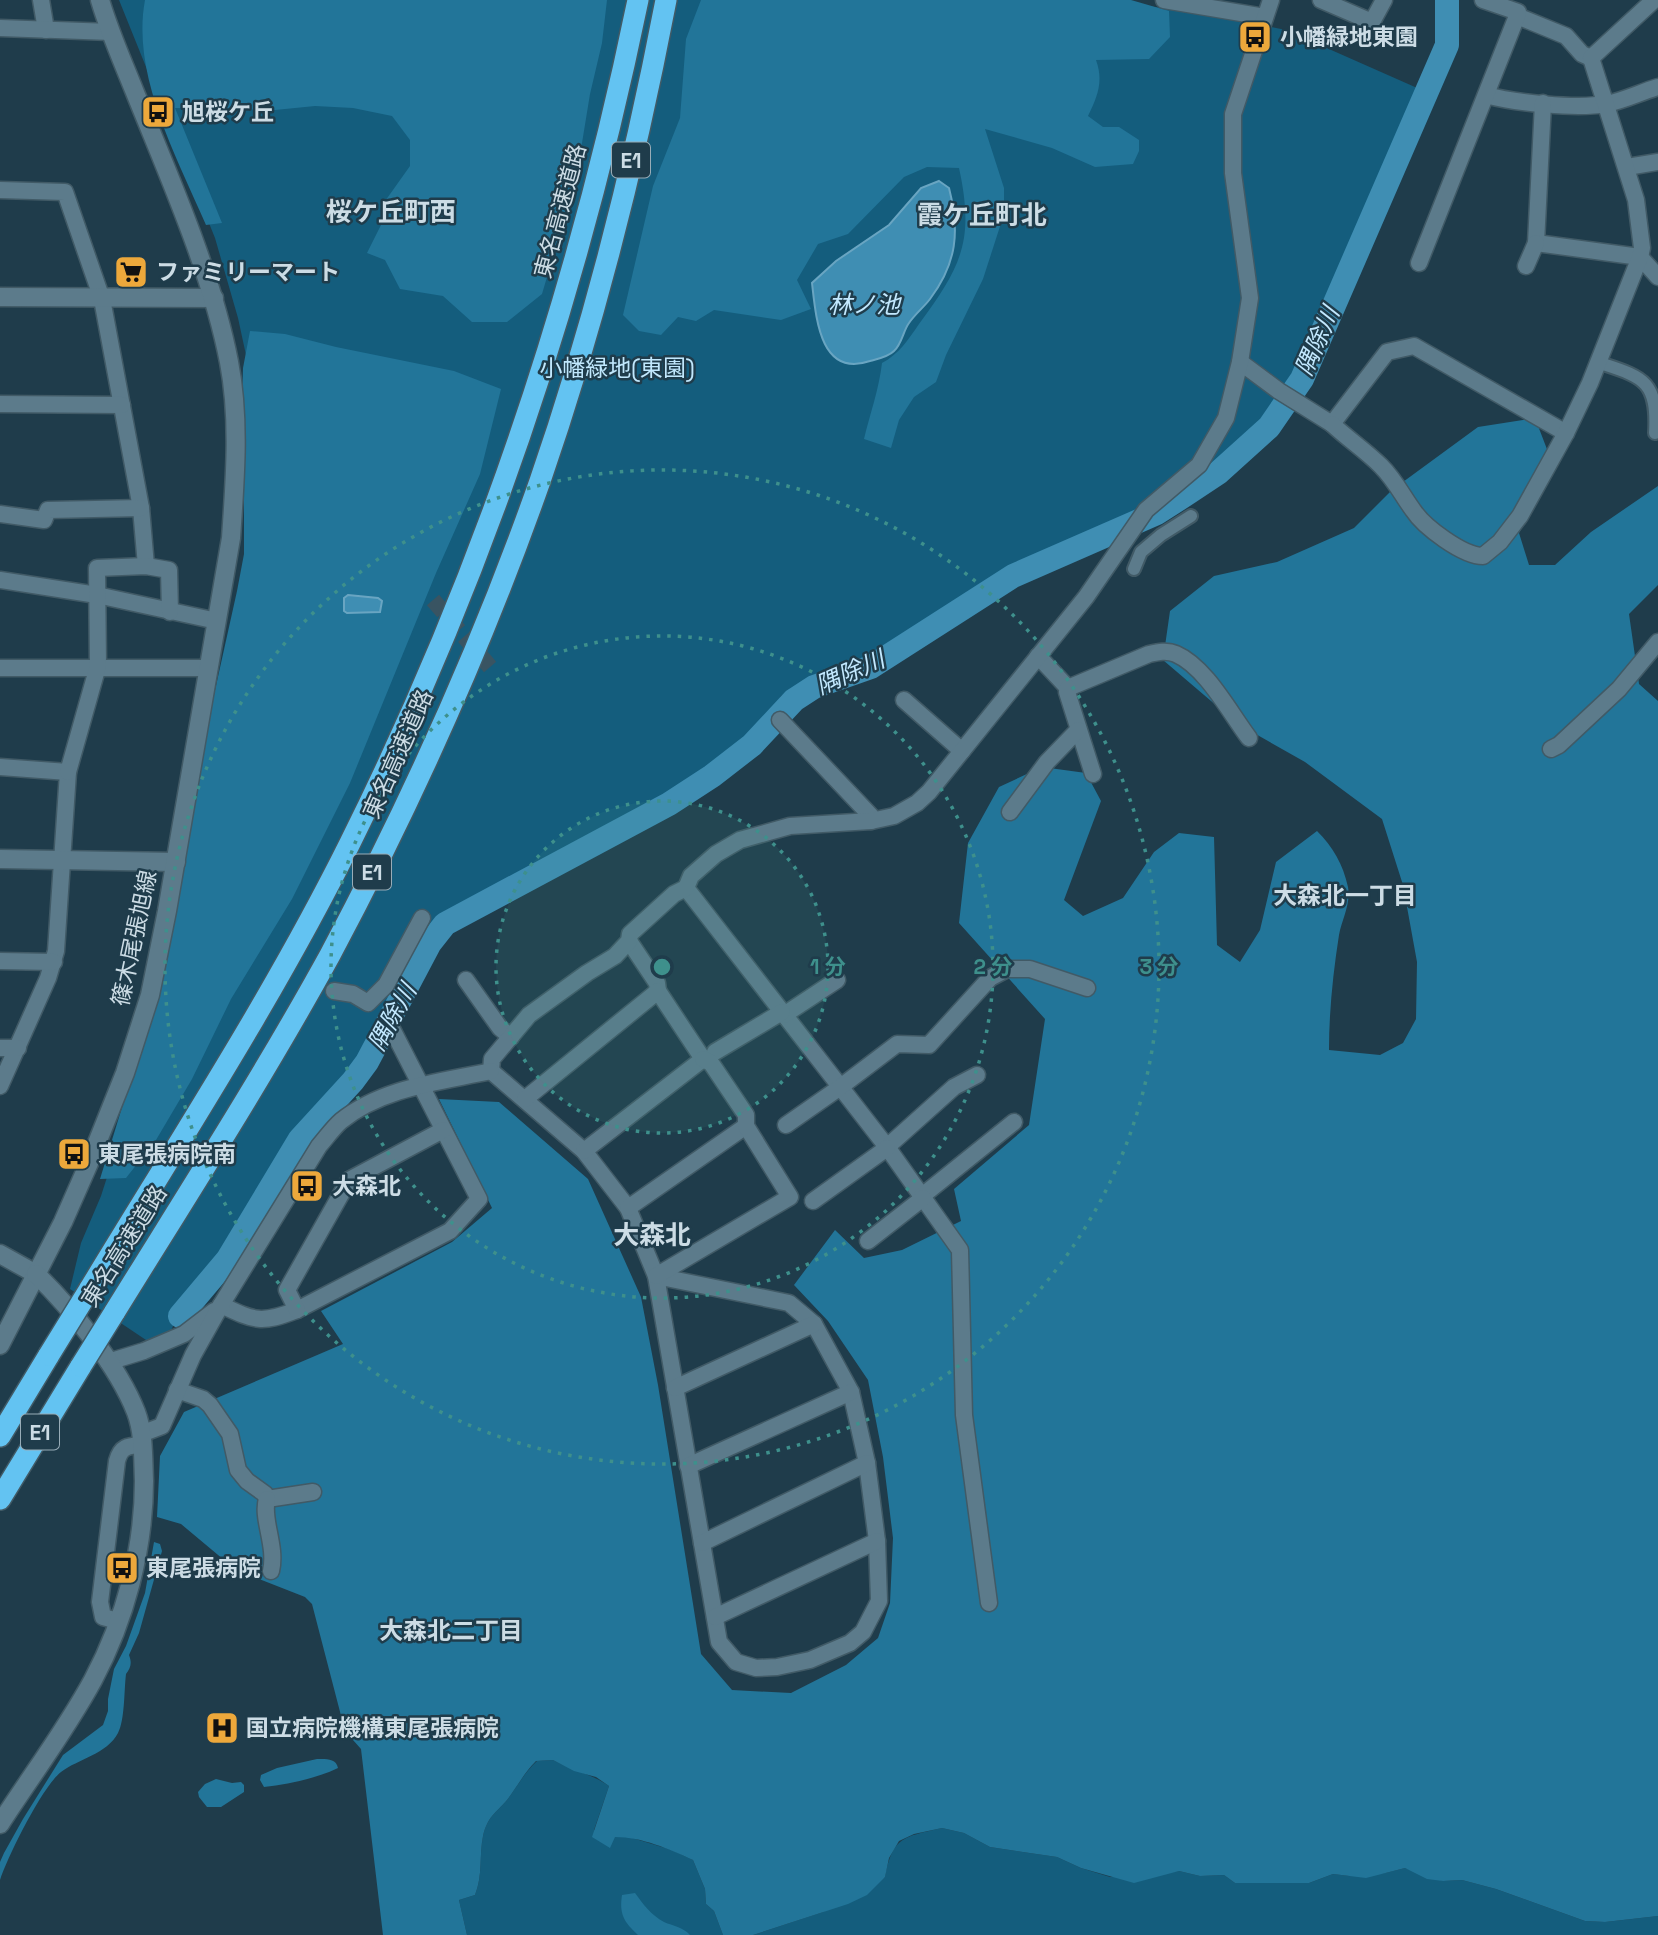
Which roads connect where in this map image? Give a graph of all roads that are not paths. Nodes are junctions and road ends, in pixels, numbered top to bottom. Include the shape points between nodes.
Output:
1 (41, 0) edge
2 (100, 0) edge
3 (638, 0) edge
4 (666, 0) edge
5 (1164, 0) edge
6 (1271, 0) edge
7 (1321, 0) edge
8 (1384, 0) edge
9 (1483, 0) edge
10 (1654, 0) edge
11 (1517, 16) junction
12 (1265, 17) junction
13 (0, 28) edge
14 (46, 30) junction
15 (111, 32) junction
16 (1591, 58) junction
17 (1658, 87) edge
18 (1486, 95) junction
19 (1543, 103) junction
20 (1606, 104) junction
21 (1658, 162) edge
22 (1626, 167) junction
23 (0, 190) edge
24 (1536, 243) junction
25 (1647, 250) edge
26 (1419, 264) dead end
27 (1526, 266) dead end
28 (1658, 276) edge
29 (0, 297) edge
30 (214, 298) junction
31 (102, 299) junction
32 (1240, 362) junction
33 (1597, 362) junction
34 (0, 404) edge
35 (122, 405) junction
36 (1332, 424) junction
37 (1566, 433) junction
38 (1655, 433) dead end
39 (141, 508) junction
40 (0, 514) edge
41 (1191, 516) dead end
42 (146, 566) junction
43 (1134, 569) dead end
44 (0, 580) edge
45 (97, 595) junction
46 (170, 612) junction
47 (217, 621) junction
48 (1658, 642) edge
49 (1038, 656) junction
50 (98, 666) junction
51 (0, 668) edge
52 (209, 668) junction
53 (1068, 688) junction
54 (904, 700) dead end
55 (780, 720) dead end
56 (1078, 730) junction
57 (1249, 738) dead end
58 (1551, 749) dead end
59 (962, 751) junction
60 (0, 767) edge
61 (68, 772) junction
62 (1093, 774) dead end
63 (1010, 812) dead end
64 (872, 821) junction
65 (0, 859) edge
66 (63, 861) junction
67 (176, 862) junction
68 (686, 888) junction
69 (422, 918) dead end
70 (629, 941) junction
71 (0, 961) edge
72 (54, 962) junction
73 (466, 980) dead end
74 (836, 980) dead end
75 (1087, 988) dead end
76 (334, 991) dead end
77 (659, 991) junction
78 (783, 1013) junction
79 (391, 1027) dead end
80 (511, 1037) junction
81 (0, 1048) edge
82 (18, 1048) junction
83 (709, 1055) junction
84 (491, 1071) junction
85 (977, 1075) dead end
86 (0, 1086) edge
87 (422, 1086) junction
88 (839, 1088) junction
89 (525, 1099) junction
90 (1014, 1122) dead end
91 (786, 1125) dead end
92 (746, 1126) junction
93 (443, 1130) junction
94 (887, 1148) junction
95 (584, 1152) junction
96 (923, 1197) junction
97 (813, 1201) dead end
98 (628, 1208) junction
99 (868, 1241) dead end
100 (0, 1254) edge
101 (36, 1274) junction
102 (656, 1276) junction
103 (221, 1305) junction
104 (297, 1310) junction
105 (814, 1324) junction
106 (0, 1345) edge
107 (108, 1362) junction
108 (675, 1388) junction
109 (177, 1390) junction
110 (851, 1392) junction
111 (0, 1436) edge
112 (142, 1439) junction
113 (867, 1463) junction
114 (688, 1466) junction
115 (313, 1492) dead end
116 (0, 1499) edge
117 (267, 1499) junction
118 (877, 1542) junction
119 (702, 1543) junction
120 (271, 1571) dead end
121 (989, 1603) dead end
122 (715, 1617) junction
123 (118, 1621) junction
124 (0, 1824) edge

1 - 14 street
2 - 15 main road, 篠木尾張旭線
3 - 111 highway, 東名高速道路 / E1, bridge via 561,308 506,480 429,672 349,844 246,1029
4 - 116 highway, 東名高速道路 / E1, bridge via 642,115 566,399 508,566 434,743 330,955 272,1058
5 - 12 street
6 - 12 street
7 - 8 street via 1372,22
9 - 11 street via 1518,12
10 - 16 street
11 - 16 street via 1566,36
11 - 18 street
12 - 32 street via 1233,114 1233,173 1251,298
13 - 14 street
14 - 15 street
15 - 30 main road, 篠木尾張旭線
16 - 20 street
17 - 20 street
18 - 19 street
18 - 26 street
19 - 20 street
19 - 24 street
20 - 22 street
21 - 22 street
22 - 25 street
23 - 31 street via 65,192
24 - 25 street
24 - 27 street
25 - 28 street
25 - 33 street
29 - 31 main road
30 - 31 main road
30 - 47 main road, 篠木尾張旭線 via 229,364 235,422 231,538
31 - 35 street
32 - 36 street
32 - 49 street via 1226,418 1199,465 1146,510 1086,597
33 - 37 street
33 - 38 street via 1642,379 1653,397
34 - 35 street
35 - 39 street
36 - 37 street via 1387,352 1414,346
36 - 37 street via 1380,465 1414,512 1473,556 1483,556 1500,542 1520,516
39 - 40 street via 48,510 44,520
39 - 42 street
41 - 43 street via 1141,552
42 - 45 street via 97,568
42 - 46 street via 169,570
44 - 45 street
45 - 46 street
45 - 50 street
46 - 47 street
47 - 52 main road, 篠木尾張旭線
48 - 58 street via 1619,689
49 - 53 street
49 - 59 street
50 - 51 street
50 - 52 street
50 - 61 street
52 - 67 main road, 篠木尾張旭線
53 - 56 street
53 - 57 street via 1149,654 1168,652 1198,670
54 - 59 street
55 - 64 street
56 - 62 street
56 - 63 street
59 - 64 street via 917,803 894,816
60 - 61 street
61 - 66 street
64 - 68 street via 790,825 740,839 691,876
65 - 66 main road
66 - 67 main road
66 - 72 street
67 - 101 main road, 篠木尾張旭線 via 149,995 125,1073 89,1163
68 - 70 street via 630,934
68 - 78 street
69 - 76 street via 386,985 368,1003 354,994
70 - 77 street
70 - 80 street via 615,956 528,1016
71 - 72 street
72 - 82 street
73 - 80 street
74 - 78 street
75 - 88 street via 1030,969 997,973 929,1045 897,1044
77 - 83 street
77 - 89 street
78 - 83 street
78 - 88 street
79 - 87 street
80 - 84 street via 492,1059
81 - 82 street
82 - 86 street
83 - 92 street via 746,1115
83 - 95 street
84 - 87 street
84 - 89 street
85 - 94 street via 954,1087
87 - 93 street
87 - 103 street via 386,1095 339,1123 319,1146
88 - 91 street
88 - 94 street
89 - 95 street
90 - 96 street
92 - 98 street
92 - 102 street via 790,1197
93 - 104 street via 349,1180 287,1290
93 - 104 street via 479,1199 450,1231
94 - 96 street
94 - 97 street
95 - 98 street
96 - 99 street
96 - 121 street via 960,1250 964,1415
98 - 102 street
100 - 101 main road
101 - 106 main road, 篠木尾張旭線
101 - 107 main road via 58,1295
102 - 105 street via 789,1303
102 - 108 street
103 - 104 street via 252,1319 276,1318
103 - 107 street via 184,1334
103 - 109 street
105 - 108 street
105 - 110 street
107 - 112 main road via 126,1390
108 - 114 street
109 - 112 street via 162,1426
109 - 117 street via 210,1405 230,1434 238,1470
110 - 113 street
110 - 114 street
112 - 123 main road via 143,1518
112 - 123 street via 119,1452 117,1461 100,1602 103,1617
113 - 118 street
113 - 119 street
114 - 119 street
115 - 117 street
117 - 120 street
118 - 122 street
118 - 122 street via 879,1601 863,1632 850,1643 810,1660 756,1668 737,1662 719,1642
119 - 122 street
123 - 124 main road via 82,1698

